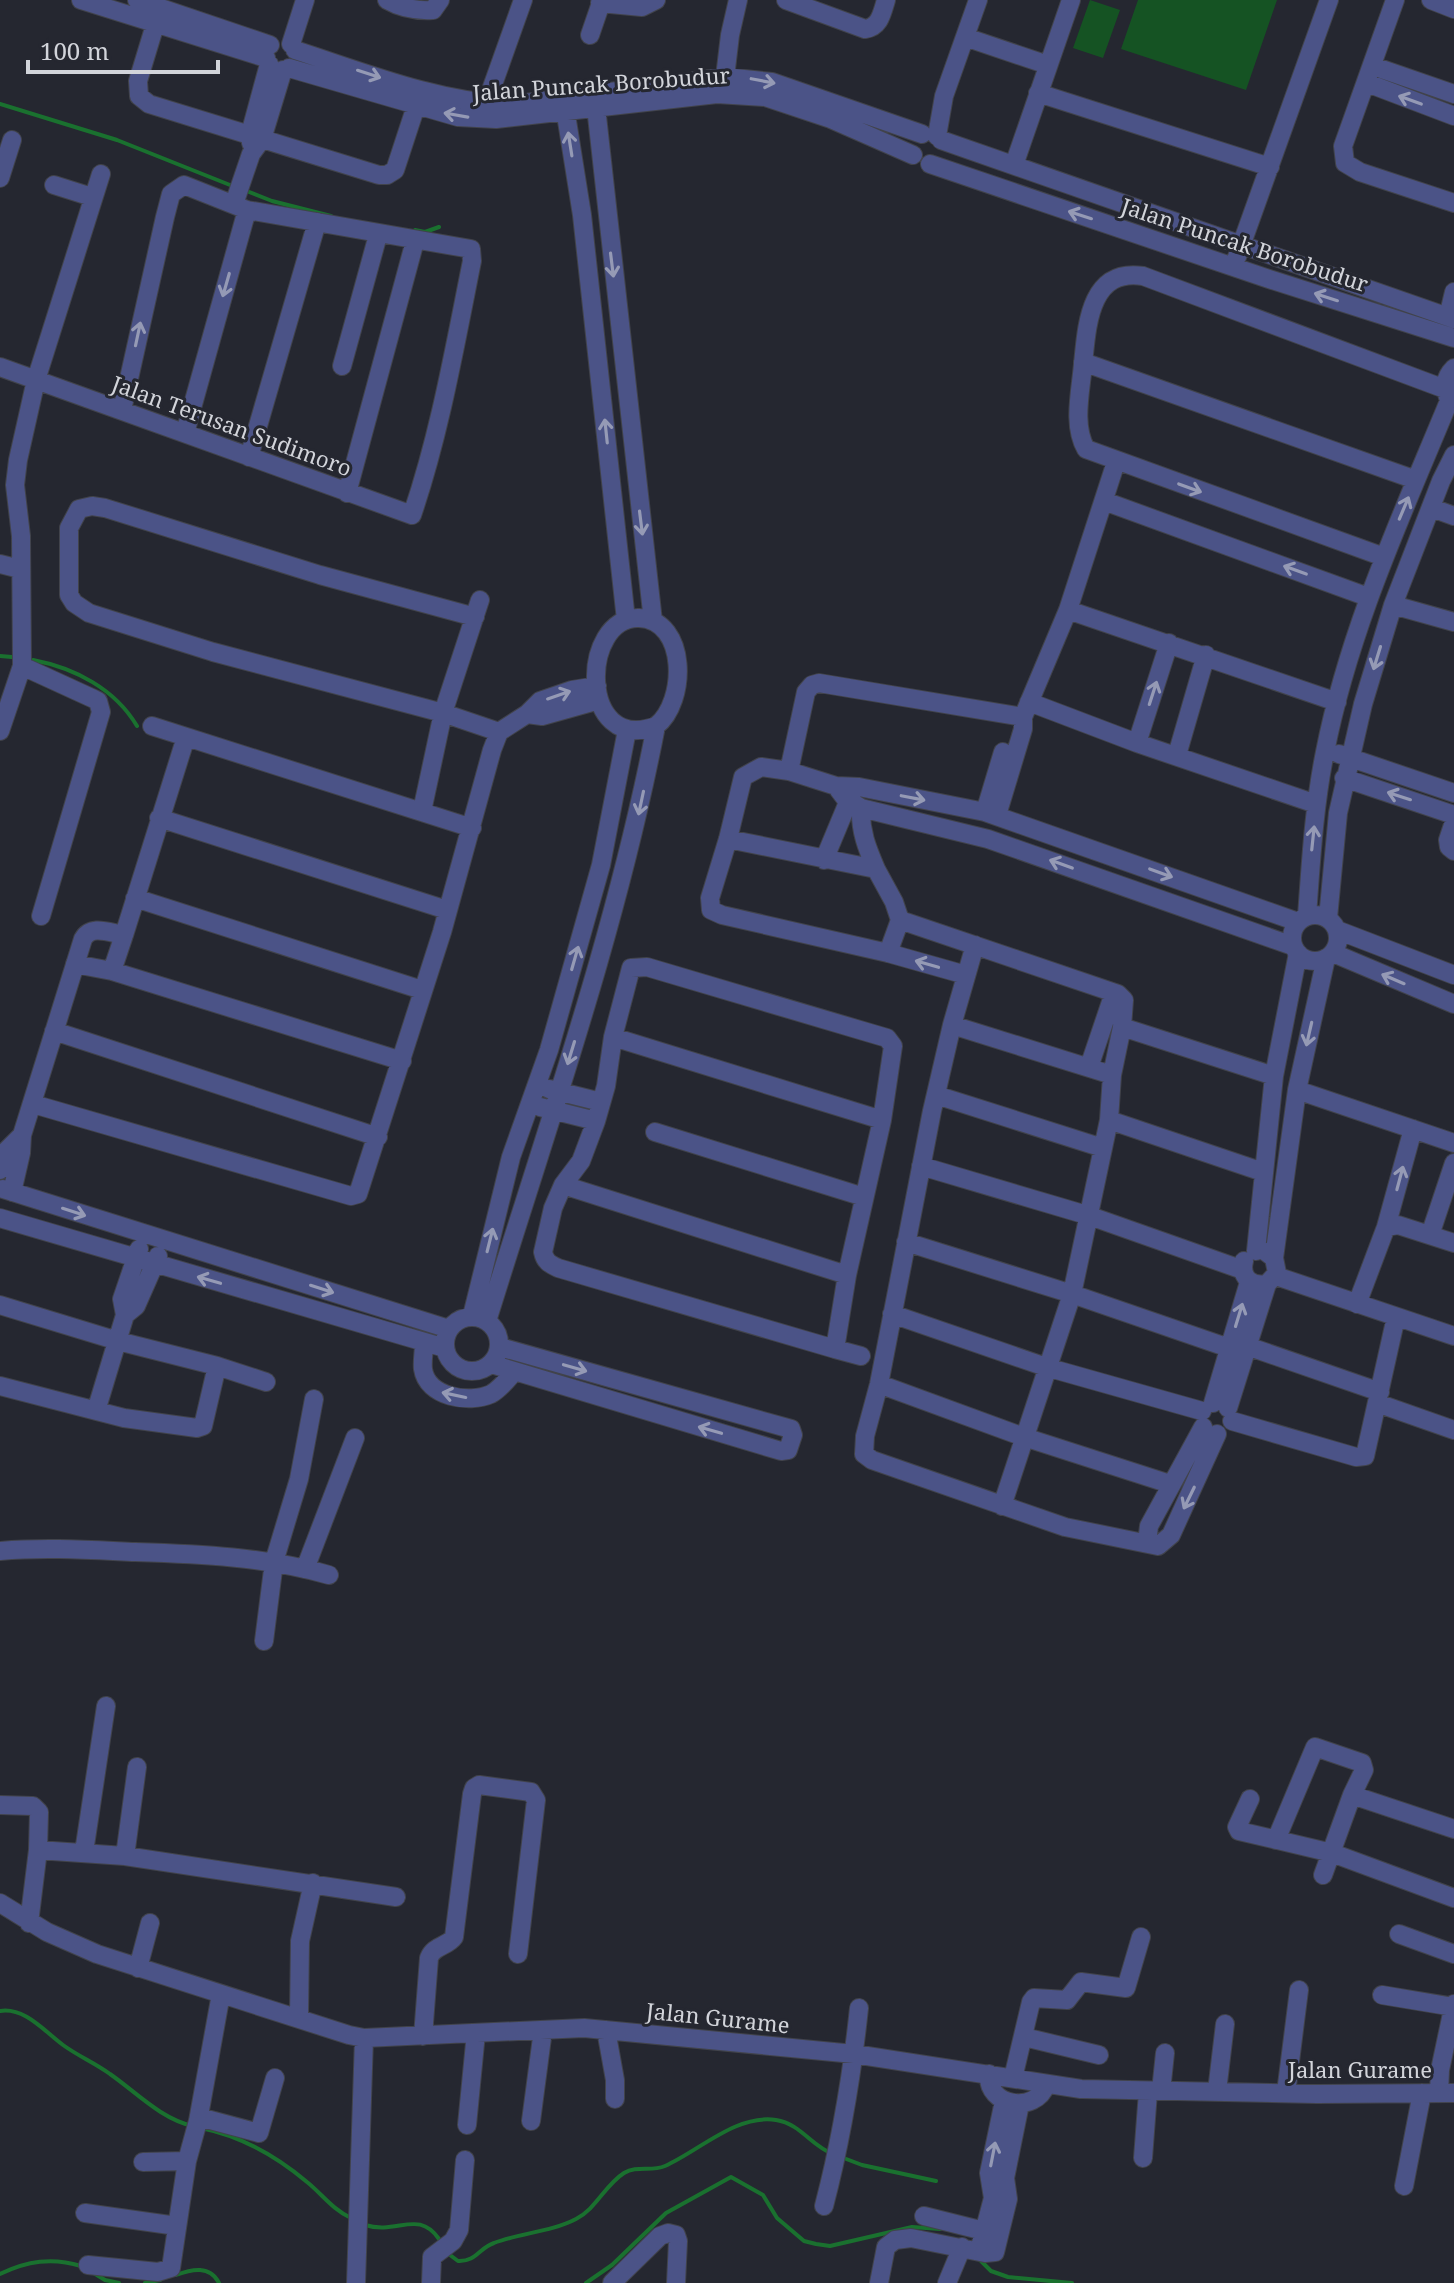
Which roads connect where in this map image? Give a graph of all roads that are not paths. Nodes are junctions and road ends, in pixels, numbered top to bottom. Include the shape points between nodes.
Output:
1 (137, 0) edge
2 (293, 0) edge
3 (305, 0) edge
4 (387, 0) edge
5 (440, 0) edge
6 (523, 0) edge
7 (656, 0) edge
8 (738, 0) edge
9 (786, 0) edge
10 (886, 0) edge
11 (978, 0) edge
12 (1071, 0) edge
13 (1329, 0) edge
14 (1395, 0) edge
15 (1431, 0) edge
16 (87, 1) edge
17 (601, 2) edge
18 (1454, 9) edge
19 (155, 25) junction
20 (590, 35) dead end
21 (965, 37) junction
22 (280, 55) junction
23 (1048, 65) junction
24 (1370, 75) junction
25 (725, 77) junction
26 (1038, 93) junction
27 (1454, 94) edge
28 (595, 102) junction
29 (486, 104) junction
30 (565, 105) junction
31 (416, 106) junction
32 (834, 111) junction
33 (1454, 116) edge
34 (932, 136) junction
35 (12, 140) dead end
36 (254, 142) junction
37 (913, 155) junction
38 (930, 164) junction
39 (1014, 165) junction
40 (1270, 167) junction
41 (101, 174) dead end
42 (0, 178) edge
43 (54, 185) dead end
44 (92, 197) junction
45 (1454, 203) edge
46 (239, 204) junction
47 (606, 213) junction
48 (582, 215) junction
49 (317, 222) junction
50 (378, 235) junction
51 (1218, 238) junction
52 (415, 241) junction
53 (1241, 246) junction
54 (1210, 258) junction
55 (1233, 266) junction
56 (1366, 289) junction
57 (1454, 292) edge
58 (1361, 309) junction
59 (1451, 318) edge
60 (1454, 338) edge
61 (1083, 362) junction
62 (342, 366) dead end
63 (0, 367) edge
64 (1454, 368) edge
65 (36, 380) junction
66 (1449, 398) edge
67 (122, 410) junction
68 (185, 433) junction
69 (1454, 455) edge
70 (249, 457) junction
71 (1116, 462) junction
72 (1416, 480) junction
73 (12, 488) edge
74 (347, 493) junction
75 (1104, 501) junction
76 (1432, 508) junction
77 (1454, 516) edge
78 (1384, 557) junction
79 (0, 564) edge
80 (20, 569) junction
81 (1377, 578) junction
82 (1368, 597) junction
83 (1397, 597) junction
84 (1068, 610) junction
85 (626, 620) junction
86 (653, 621) junction
87 (1454, 622) edge
88 (1169, 643) junction
89 (1206, 655) junction
90 (22, 666) junction
91 (598, 693) junction
92 (1337, 702) junction
93 (1026, 710) junction
94 (443, 713) junction
95 (152, 726) dead end
96 (656, 726) junction
97 (627, 730) junction
98 (0, 731) edge
99 (499, 732) junction
100 (186, 737) junction
101 (1137, 743) junction
102 (1325, 750) junction
103 (1177, 755) junction
104 (1349, 756) junction
105 (789, 771) junction
106 (1344, 778) junction
107 (1454, 793) edge
108 (850, 795) junction
109 (1316, 804) junction
110 (946, 805) junction
111 (422, 811) junction
112 (991, 814) junction
113 (1454, 815) edge
114 (159, 818) junction
115 (1454, 822) edge
116 (939, 827) junction
117 (472, 828) junction
118 (728, 839) junction
119 (1454, 851) edge
120 (1101, 852) junction
121 (824, 860) junction
122 (876, 869) junction
123 (1094, 876) junction
124 (135, 898) junction
125 (447, 910) junction
126 (41, 916) dead end
127 (1303, 919) junction
128 (900, 920) junction
129 (1333, 924) junction
130 (124, 935) junction
131 (975, 945) junction
132 (1296, 950) junction
133 (888, 953) junction
134 (1330, 956) junction
135 (75, 964) junction
136 (112, 971) junction
137 (966, 975) junction
138 (1454, 975) edge
139 (422, 990) junction
140 (1114, 993) junction
141 (1454, 1004) edge
142 (952, 1025) junction
143 (1122, 1027) junction
144 (54, 1031) junction
145 (613, 1037) junction
146 (402, 1061) junction
147 (1089, 1067) junction
148 (1112, 1075) junction
149 (1274, 1076) junction
150 (1297, 1090) junction
151 (559, 1092) junction
152 (531, 1095) junction
153 (936, 1095) junction
154 (601, 1102) junction
155 (33, 1104) junction
156 (552, 1110) junction
157 (882, 1120) junction
158 (1109, 1120) junction
159 (596, 1121) junction
160 (1269, 1127) junction
161 (1413, 1129) junction
162 (1291, 1131) junction
163 (655, 1132) dead end
164 (22, 1135) junction
165 (378, 1137) junction
166 (1454, 1143) edge
167 (1103, 1148) junction
168 (1454, 1163) edge
169 (921, 1166) junction
170 (0, 1170) edge
171 (1263, 1172) junction
172 (563, 1185) junction
173 (6, 1190) edge
174 (864, 1197) junction
175 (1090, 1216) junction
176 (0, 1218) edge
177 (1386, 1227) junction
178 (1430, 1235) junction
179 (154, 1238) junction
180 (906, 1242) junction
181 (1454, 1243) edge
182 (136, 1258) junction
183 (155, 1265) junction
184 (1262, 1274) junction
185 (847, 1275) junction
186 (1072, 1294) junction
187 (1357, 1304) junction
188 (0, 1305) edge
189 (892, 1314) junction
190 (125, 1315) junction
191 (1396, 1317) junction
192 (480, 1318) junction
193 (449, 1329) junction
194 (1454, 1336) edge
195 (118, 1341) junction
196 (424, 1344) junction
197 (1238, 1347) junction
198 (445, 1348) junction
199 (835, 1349) junction
200 (495, 1356) junction
201 (861, 1356) dead end
202 (217, 1366) junction
203 (1046, 1367) junction
204 (514, 1372) junction
205 (266, 1382) dead end
206 (879, 1384) junction
207 (0, 1386) edge
208 (1378, 1398) junction
209 (314, 1399) dead end
210 (96, 1411) junction
211 (1216, 1417) junction
212 (1454, 1430) edge
213 (1024, 1437) junction
214 (355, 1438) dead end
215 (1170, 1484) junction
216 (1002, 1506) junction
217 (1147, 1543) junction
218 (0, 1551) edge
219 (274, 1562) junction
220 (305, 1569) junction
221 (329, 1575) dead end
222 (264, 1641) dead end
223 (106, 1706) dead end
224 (137, 1767) dead end
225 (1352, 1795) junction
226 (1250, 1799) dead end
227 (0, 1805) edge
228 (1454, 1829) edge
229 (1276, 1840) junction
230 (38, 1850) junction
231 (84, 1852) junction
232 (1332, 1853) junction
233 (125, 1856) junction
234 (1323, 1875) dead end
235 (313, 1883) junction
236 (396, 1897) dead end
237 (1454, 1898) edge
238 (0, 1903) edge
239 (29, 1923) junction
240 (150, 1923) dead end
241 (1399, 1934) dead end
242 (1141, 1937) dead end
243 (518, 1954) dead end
244 (1454, 1954) edge
245 (138, 1968) junction
246 (1299, 1990) dead end
247 (221, 1994) junction
248 (1382, 1995) dead end
249 (1454, 2006) edge
250 (859, 2008) dead end
251 (299, 2017) junction
252 (1225, 2024) dead end
253 (543, 2030) junction
254 (606, 2030) junction
255 (476, 2033) junction
256 (423, 2036) junction
257 (1024, 2037) junction
258 (364, 2038) junction
259 (1165, 2053) dead end
260 (854, 2054) junction
261 (1099, 2055) dead end
262 (989, 2074) junction
263 (275, 2078) dead end
264 (1013, 2078) junction
265 (1046, 2085) junction
266 (1154, 2091) junction
267 (1217, 2091) junction
268 (1286, 2093) junction
269 (1438, 2093) edge
270 (615, 2099) dead end
271 (1012, 2103) junction
272 (531, 2121) dead end
273 (197, 2124) junction
274 (467, 2125) dead end
275 (1143, 2158) dead end
276 (465, 2160) dead end
277 (187, 2161) junction
278 (143, 2162) dead end
279 (1404, 2186) dead end
280 (999, 2187) junction
281 (824, 2206) dead end
282 (85, 2213) dead end
283 (924, 2216) dead end
284 (177, 2226) junction
285 (984, 2231) junction
286 (970, 2249) junction
287 (88, 2265) dead end
288 (356, 2283) edge
289 (431, 2283) edge
290 (612, 2283) edge
291 (676, 2283) edge
292 (879, 2283) edge
293 (947, 2283) edge

1 - 22 street, Jalan Puncak Borobudur
2 - 22 street
3 - 22 street
4 - 5 street via 424,10 433,10
6 - 29 street
7 - 17 street via 642,7
8 - 25 street
9 - 10 street via 865,29 879,21
11 - 21 street
12 - 23 street
13 - 40 street
14 - 24 street
15 - 18 street
16 - 19 street, Jalan Puncak Borobudur
17 - 20 street
19 - 22 street, Jalan Puncak Borobudur
19 - 36 street via 138,81 139,96
21 - 23 street
21 - 34 street
22 -> 29 street, Jalan Puncak Borobudur
22 - 31 street, Jalan Puncak Borobudur
22 - 36 street
23 - 26 street
24 - 27 street
33 -> 24 street
24 - 45 street via 1343,146 1345,163
25 - 28 street, Jalan Puncak Borobudur
25 -> 32 street, Jalan Puncak Borobudur via 772,82
26 - 39 street
26 - 40 street
28 - 30 street, Jalan Puncak Borobudur
28 - 32 street, Jalan Puncak Borobudur via 717,94
28 - 47 street
29 - 30 street, Jalan Puncak Borobudur
30 -> 31 street, Jalan Puncak Borobudur via 496,119 458,117
48 -> 30 street
31 - 36 street via 399,163 387,175
32 - 34 street, Jalan Puncak Borobudur
32 - 37 street, Jalan Puncak Borobudur
34 - 37 street via 914,140
34 - 38 street via 942,154
34 - 39 street, Jalan Puncak Borobudur
35 - 42 street
36 - 46 street
37 - 38 street
54 -> 38 street, Jalan Puncak Borobudur
39 - 51 street, Jalan Puncak Borobudur
40 - 53 street
41 - 44 street
43 - 44 street
44 - 65 street
46 - 49 street
67 -> 46 street via 171,194 184,185
46 -> 68 street
47 - 48 street
47 -> 86 street
85 -> 48 street
49 - 50 street
49 - 70 street
50 - 52 street
50 - 62 street
51 - 53 street, Jalan Puncak Borobudur
51 - 54 street
52 - 74 street
52 - 74 street, Jalan Terusan Sudimoro via 466,247 473,254 427,470 412,515
53 - 55 street
53 - 56 street, Jalan Puncak Borobudur
54 - 55 street, Jalan Puncak Borobudur
58 -> 55 street, Jalan Puncak Borobudur
56 - 58 street
56 - 59 street, Jalan Puncak Borobudur
57 - 59 street
58 - 60 street, Jalan Puncak Borobudur
61 - 66 street via 1095,299 1111,282 1131,274
61 - 71 street via 1078,398 1084,446
61 - 72 street
63 - 65 street, Jalan Terusan Sudimoro
64 - 66 street via 1446,379
65 - 67 street, Jalan Terusan Sudimoro
65 - 73 street
66 - 72 street
67 - 68 street, Jalan Terusan Sudimoro
68 - 70 street, Jalan Terusan Sudimoro
69 - 76 street
70 - 74 street, Jalan Terusan Sudimoro
71 - 75 street
71 -> 78 street
78 -> 72 street
73 - 80 street via 21,536
82 -> 75 street
75 - 84 street
76 - 77 street
76 - 83 street
78 - 81 street
79 - 80 street
80 - 90 street
81 - 82 street
81 - 83 street
82 - 92 street
83 - 87 street
83 -> 104 street
84 - 88 street
84 - 93 street
85 - 86 street
85 - 91 street via 612,630 600,651
86 - 96 street via 676,653 679,687
88 - 89 street
101 -> 88 street
89 - 92 street
89 - 103 street
90 - 98 street
90 - 126 street via 98,701 101,712
91 - 97 street via 607,717
91 - 99 street via 572,690 540,701
92 - 102 street
93 - 101 street
93 - 105 street via 819,683 806,692
93 - 112 street
94 - 94 street via 213,652 80,609 69,595 71,521 79,509 105,508 320,575 478,608
94 - 99 street
94 - 111 street
95 - 100 street
96 - 97 street
96 -> 151 street via 641,806
152 -> 97 street via 549,1050 601,865
99 - 117 street
100 - 111 street
100 - 114 street
101 - 103 street
102 - 104 street
102 - 109 street
103 - 109 street
104 - 106 street
104 - 107 street
105 - 108 street
105 - 118 street via 761,767 743,777
113 -> 106 street
106 - 129 street
108 -> 110 street
108 - 116 street
108 - 121 street
108 - 122 street
127 -> 109 street
110 - 112 street
110 - 116 street
111 - 117 street
112 - 120 street
114 - 124 street
114 - 125 street
115 - 119 street via 1448,840
123 -> 116 street
117 - 125 street
118 - 121 street
118 - 133 street via 711,910
120 - 123 street
120 -> 127 street
121 - 122 street
122 - 128 street
123 - 132 street
124 - 130 street
124 - 139 street
125 - 139 street
127 - 129 street via 1317,915
127 - 132 street via 1293,932
128 - 131 street
128 - 133 street
129 - 134 street via 1339,940
129 - 138 street
130 - 135 street via 86,933
130 - 136 street
131 - 137 street
131 - 140 street
132 - 134 street via 1309,960
132 - 149 street
137 -> 133 street
141 -> 134 street
134 -> 150 street
135 - 136 street
135 - 144 street
136 - 146 street
137 - 142 street
139 - 146 street
140 - 143 street via 1124,999
140 - 147 street
142 - 147 street
142 - 153 street
143 - 148 street
143 - 149 street
144 - 155 street
144 - 165 street
145 - 154 street
145 - 157 street
145 - 157 street via 628,973 640,966 878,1035 890,1041 894,1052
146 - 165 street
147 - 148 street
148 - 158 street
149 - 160 street
150 - 161 street
150 - 162 street
151 - 152 street
151 - 154 street
151 - 156 street
152 - 156 street
192 -> 152 street via 508,1171
153 - 167 street
153 - 169 street
154 - 159 street
155 - 164 street
155 - 165 street via 351,1196 361,1191
156 - 159 street
156 - 192 street
157 - 174 street
158 - 167 street
158 - 171 street
159 - 172 street via 581,1161
160 - 162 street
160 - 171 street
161 - 166 street
177 -> 161 street
162 - 184 street
163 - 174 street
164 - 170 street via 7,1150
164 - 173 street via 21,1153
167 - 175 street
168 - 178 street
169 - 175 street
169 - 180 street
171 - 184 street via 1256,1251 1245,1259
172 - 185 street
172 - 199 street via 543,1252 549,1264
173 -> 179 street
174 - 185 street
175 - 184 street
175 - 186 street
176 - 182 street
177 - 178 street via 1398,1225
177 - 187 street
178 - 181 street
179 - 182 street
179 - 183 street
179 -> 193 street
180 - 186 street
180 - 189 street
182 - 183 street
182 - 190 street via 122,1299
183 - 190 street via 136,1306
196 -> 183 street
184 - 187 street
184 - 197 street
185 - 199 street
186 - 197 street
186 - 203 street
187 - 191 street
188 - 195 street
189 - 203 street
189 - 206 street
190 - 195 street
191 - 194 street
191 - 208 street
192 - 193 street via 460,1319
192 - 200 street via 497,1332
193 - 198 street
195 - 202 street
195 - 210 street
196 - 198 street
204 -> 196 street via 497,1391 483,1397 445,1394 426,1378
197 - 208 street
197 - 211 street
198 - 200 street via 452,1362 466,1370 482,1370
199 - 201 street
200 - 204 street
200 -> 204 street via 791,1429 793,1435 788,1450 781,1451
202 - 205 street
202 - 210 street via 201,1427
203 - 211 street
203 - 213 street
206 - 213 street
206 - 216 street via 865,1436 867,1457
207 - 210 street
208 - 211 street via 1368,1450 1360,1457
208 - 212 street
209 - 219 street via 299,1479
211 - 215 street
211 -> 217 street via 1171,1535 1158,1546
213 - 215 street
213 - 216 street
214 - 220 street
215 - 217 street via 1149,1526
216 - 217 street via 1065,1527
218 - 219 street via 80,1549
219 - 220 street
219 - 222 street
220 - 221 street
223 - 231 street
224 - 233 street
225 - 228 street
225 - 229 street via 1362,1763 1315,1747
225 - 232 street
226 - 229 street via 1237,1830
227 - 230 street via 37,1808
229 - 232 street
230 - 231 street
230 - 239 street
231 - 233 street
232 - 234 street
232 - 237 street
233 - 235 street
235 - 236 street
235 - 251 street via 300,1941
238 - 239 street, Jalan Gurame
239 - 245 street, Jalan Gurame
240 - 245 street
241 - 244 street
242 - 257 street via 1126,1988 1081,1982 1067,2000 1034,1998
243 - 256 street via 535,1796 479,1785 472,1794 454,1937 430,1955
245 - 247 street, Jalan Gurame
246 - 268 street
247 - 251 street, Jalan Gurame
247 - 273 street
248 - 249 street
249 - 269 street
250 - 260 street
251 - 258 street, Jalan Gurame
252 - 267 street
253 - 254 street, Jalan Gurame
253 - 255 street, Jalan Gurame
253 - 272 street
254 - 260 street, Jalan Gurame
254 - 270 street
255 - 256 street, Jalan Gurame
255 - 274 street
256 - 258 street, Jalan Gurame
257 - 261 street
257 - 264 street
258 - 288 street
259 - 266 street
260 - 262 street, Jalan Gurame
260 - 281 street
262 - 264 street, Jalan Gurame
262 - 271 street via 991,2088
263 - 273 street via 259,2133
264 - 265 street, Jalan Gurame
265 - 266 street, Jalan Gurame
265 - 271 street via 1039,2098
266 - 267 street, Jalan Gurame
266 - 275 street
267 - 268 street, Jalan Gurame
268 - 269 street, Jalan Gurame
269 - 279 street
271 - 280 street via 989,2173
273 - 277 street
276 - 289 street via 459,2230 432,2257
277 - 278 street
277 - 284 street
280 - 285 street
280 - 286 street via 1008,2199 995,2252
282 - 284 street
283 - 285 street
284 - 287 street via 169,2270
285 - 286 street
286 - 292 street via 916,2238 895,2240 883,2252
286 - 293 street
290 - 291 street via 668,2233 678,2241

